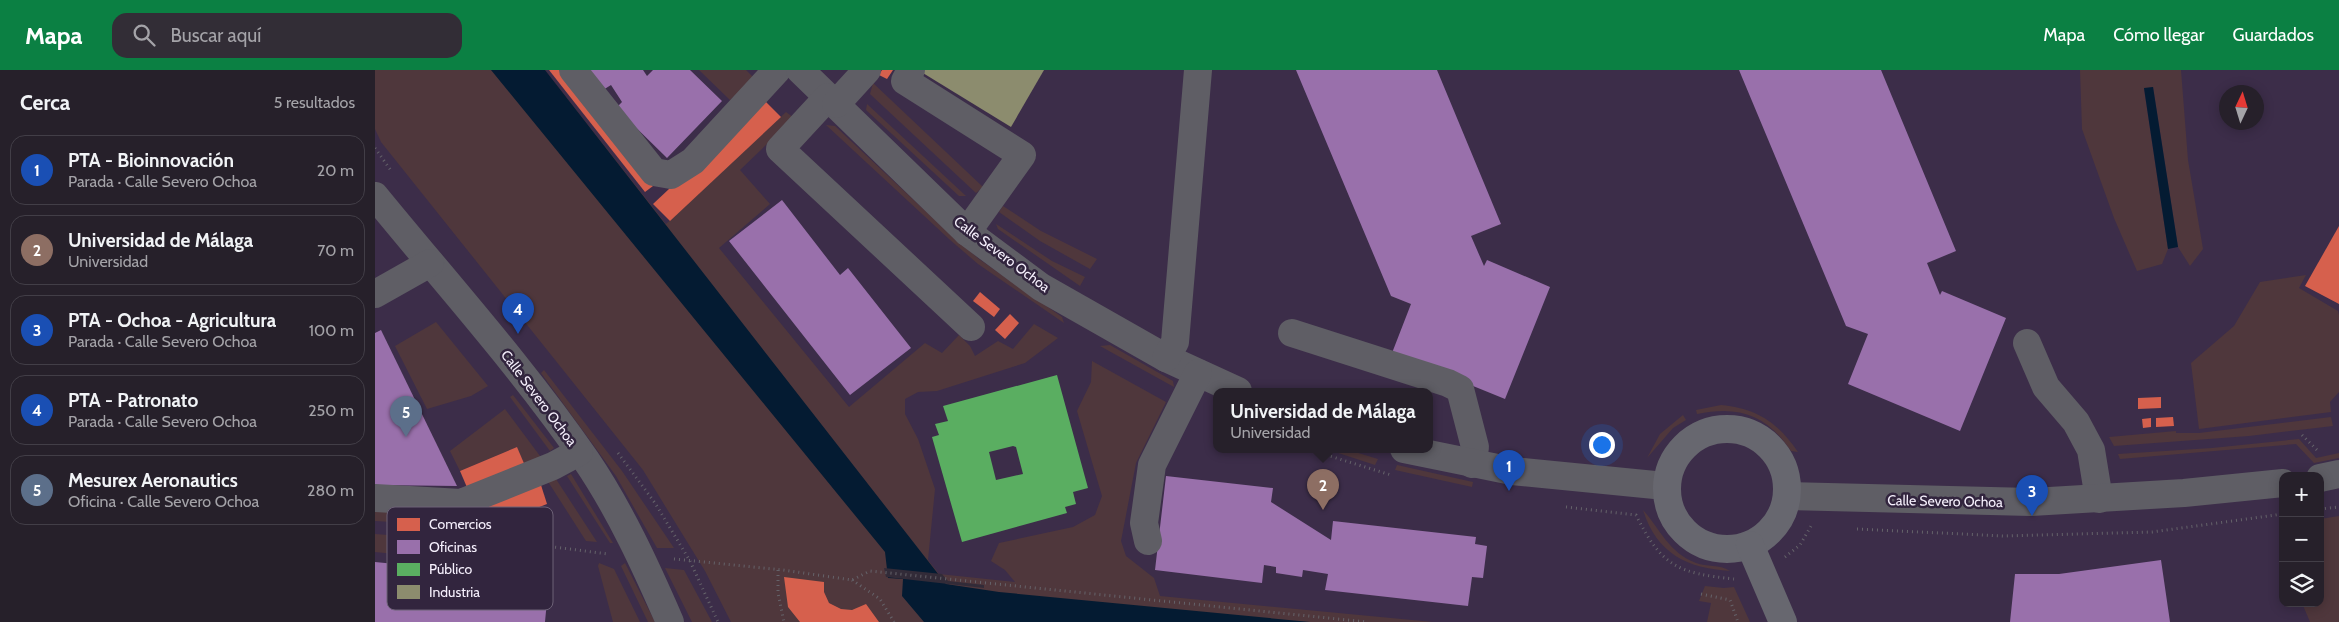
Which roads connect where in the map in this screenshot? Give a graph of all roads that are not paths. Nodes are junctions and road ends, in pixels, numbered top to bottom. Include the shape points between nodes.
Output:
1 (573, 70) edge
2 (777, 70) edge
3 (800, 70) edge
4 (867, 70) edge
5 (911, 70) edge
6 (1198, 70) edge
7 (832, 101) junction
8 (375, 196) edge
9 (967, 232) junction
10 (430, 262) junction
11 (375, 294) edge
12 (971, 327) dead end
13 (1292, 333) dead end
14 (2027, 343) dead end
15 (1166, 358) junction
16 (1198, 373) junction
17 (1231, 388) edge
18 (579, 452) junction
19 (1422, 453) edge
20 (1472, 464) junction
21 (2339, 474) edge
22 (2324, 477) edge
23 (2279, 483) edge
24 (1665, 486) junction
25 (1787, 496) junction
26 (375, 498) edge
27 (2099, 499) junction
28 (1148, 541) dead end
29 (1750, 545) junction
30 (670, 622) edge
31 (1783, 622) edge

1 - 2 street via 654,172 671,174 693,161
3 - 7 street, Calle Severo Ochoa
4 - 7 street
5 - 9 street via 905,81 1022,155
6 - 15 street via 1175,342
7 - 9 street, Calle Severo Ochoa
7 - 12 street via 780,149
8 - 10 street, Calle Severo Ochoa
9 - 15 street, Calle Severo Ochoa via 1041,287
10 - 11 street
10 - 18 street, Calle Severo Ochoa via 498,343
13 - 20 street via 1459,389 1475,447
14 - 27 street via 2046,388 2076,422 2091,450
15 - 16 street, Calle Severo Ochoa
16 - 17 street, Calle Severo Ochoa
16 - 28 street via 1152,465 1145,523
18 - 26 street via 553,466 461,503
18 - 30 street, Calle Severo Ochoa via 641,557
19 - 20 street
20 - 24 street
21 - 22 street
23 - 27 street, Calle Severo Ochoa
24 - 25 main road via 1673,461 1685,445 1703,434 1723,429 1744,431 1763,441 1777,456 1786,475
24 - 29 main road via 1667,502 1676,522 1690,537 1709,547 1729,550
25 - 27 street, Calle Severo Ochoa via 2031,502
25 - 29 main road via 1775,525
29 - 31 main road

